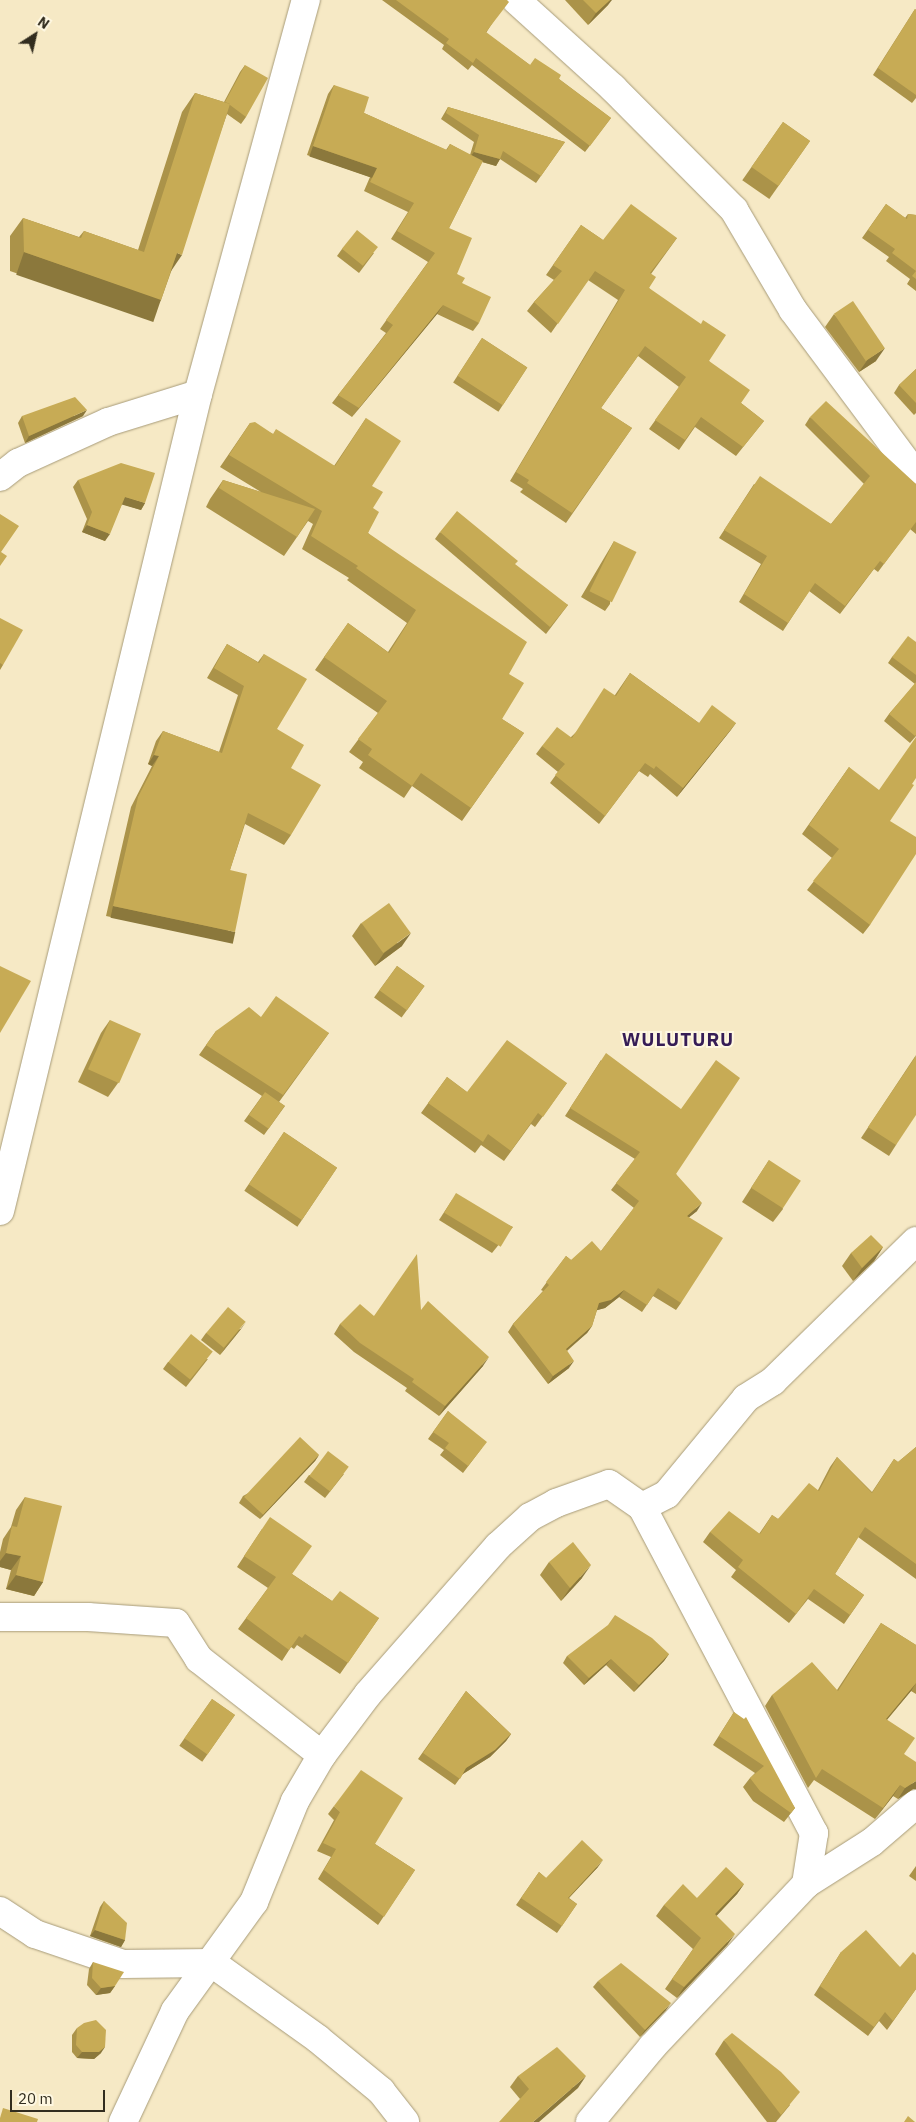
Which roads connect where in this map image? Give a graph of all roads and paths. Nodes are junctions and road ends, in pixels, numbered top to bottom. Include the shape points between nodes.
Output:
1 (306, 0) edge
2 (516, 0) edge
3 (198, 394) junction
4 (916, 475) edge
5 (0, 477) edge
6 (0, 1211) edge
7 (916, 1242) edge
8 (642, 1506) junction
9 (0, 1617) edge
10 (322, 1754) junction
11 (916, 1804) edge
12 (806, 1884) junction
13 (0, 1911) edge
14 (212, 1962) junction
15 (123, 2122) edge
16 (405, 2122) edge
17 (590, 2122) edge

1 - 3 street
2 - 4 street via 613,88 734,210 793,310
3 - 5 street via 108,422 18,462
3 - 6 street
7 - 8 street via 773,1381 746,1398 667,1494
8 - 10 street via 609,1484 556,1503 530,1517 498,1546 368,1694
8 - 12 street via 814,1833
9 - 10 street via 88,1617 176,1623 199,1659
10 - 14 street via 295,1801 254,1902
11 - 12 street via 872,1842
12 - 17 street via 652,2047
13 - 14 street via 35,1934 123,1964
14 - 15 street via 175,2011
14 - 16 street via 318,2039 381,2090

